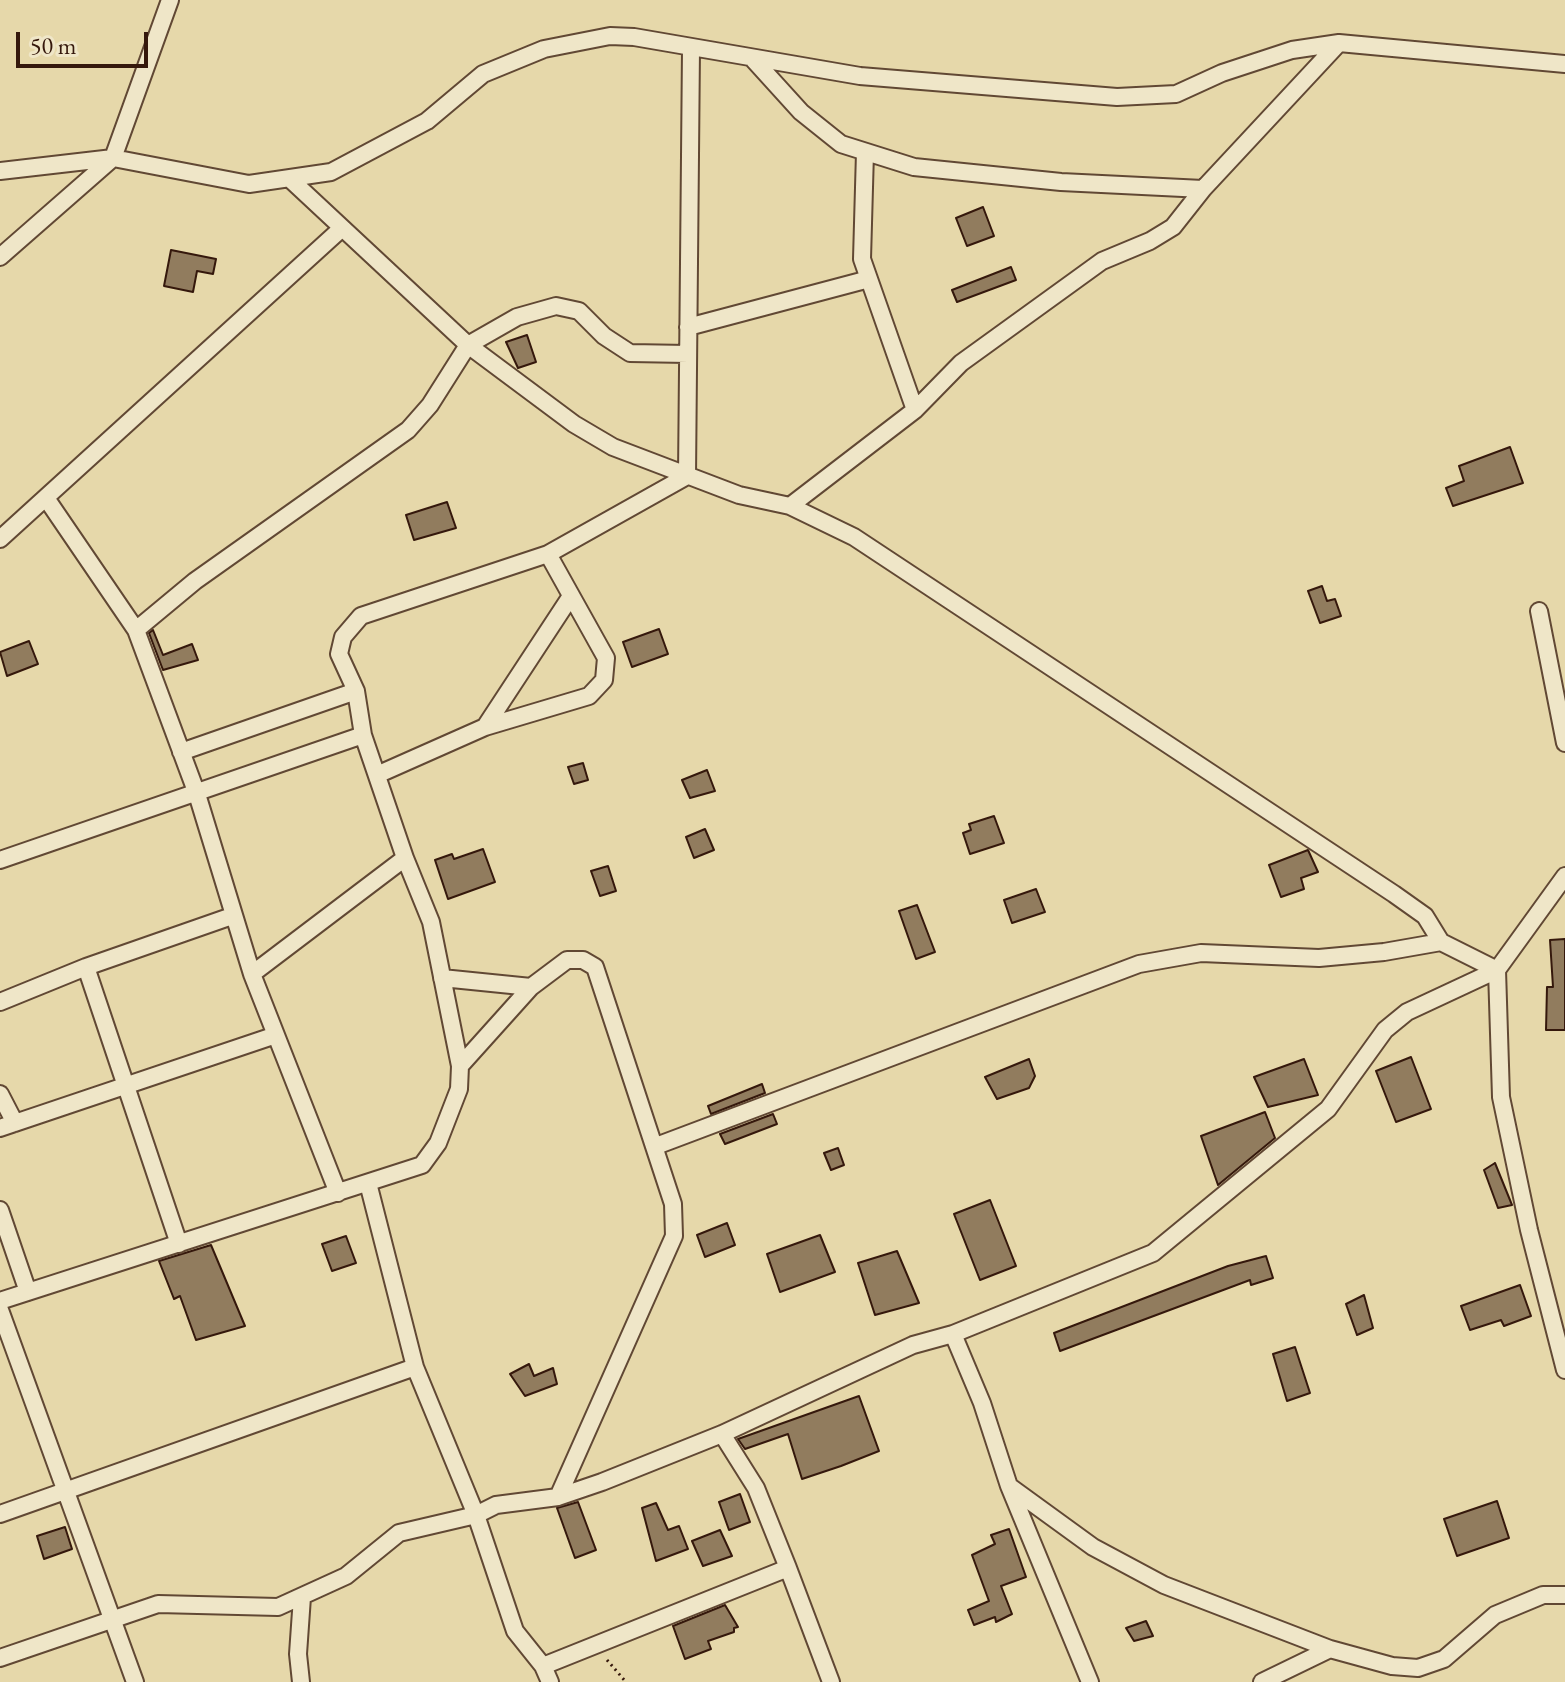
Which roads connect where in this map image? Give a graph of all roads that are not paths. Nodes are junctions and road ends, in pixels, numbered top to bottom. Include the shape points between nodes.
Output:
1 (170, 0) edge
2 (1339, 43) junction
3 (691, 49) junction
4 (752, 58) junction
5 (1565, 64) edge
6 (865, 152) junction
7 (113, 158) junction
8 (0, 171) edge
9 (291, 180) junction
10 (1203, 189) junction
11 (341, 229) junction
12 (0, 257) edge
13 (869, 279) junction
14 (688, 327) junction
15 (468, 345) junction
16 (688, 354) junction
17 (915, 410) junction
18 (687, 476) junction
19 (46, 498) junction
20 (790, 506) junction
21 (0, 539) edge
22 (548, 554) junction
23 (571, 596) junction
24 (1539, 611) dead end
25 (136, 630) junction
26 (356, 691) junction
27 (485, 727) junction
28 (363, 735) junction
29 (1565, 743) edge
30 (181, 752) junction
31 (379, 774) junction
32 (197, 794) junction
33 (405, 858) junction
34 (0, 860) edge
35 (1565, 876) edge
36 (232, 916) junction
37 (1441, 942) junction
38 (86, 967) junction
39 (1497, 970) junction
40 (252, 974) junction
41 (442, 978) junction
42 (531, 987) junction
43 (0, 1002) edge
44 (276, 1035) junction
45 (460, 1066) junction
46 (126, 1087) junction
47 (0, 1094) edge
48 (8, 1126) edge
49 (656, 1146) junction
50 (368, 1183) junction
51 (338, 1193) junction
52 (0, 1210) edge
53 (179, 1244) junction
54 (28, 1292) junction
55 (0, 1301) edge
56 (0, 1310) edge
57 (953, 1334) junction
58 (415, 1367) junction
59 (1565, 1370) edge
60 (722, 1434) junction
61 (1009, 1486) junction
62 (65, 1492) junction
63 (558, 1497) junction
64 (0, 1514) edge
65 (476, 1515) junction
66 (788, 1568) junction
67 (1565, 1595) edge
68 (302, 1597) junction
69 (110, 1618) junction
70 (1330, 1649) junction
71 (0, 1658) edge
72 (543, 1666) junction
73 (135, 1682) edge
74 (301, 1682) edge
75 (550, 1682) edge
76 (831, 1682) edge
77 (1090, 1682) edge
78 (1262, 1682) edge

1 - 7 street
2 - 4 street via 1292,50 1176,94 1117,97 860,76
2 - 5 street
2 - 10 street
3 - 4 street
3 - 9 street via 610,36 544,49 483,74 427,121 387,144 331,172
3 - 14 street
4 - 6 street via 801,112 841,144
6 - 10 street via 914,167 1120,187
6 - 13 street via 861,251
7 - 8 street
7 - 9 street via 249,184
7 - 12 street
9 - 11 street
10 - 17 street via 1173,227 1102,261 961,363
11 - 15 street
11 - 19 street
13 - 14 street
13 - 17 street
14 - 16 street
15 - 16 street via 517,317 556,306 579,311 630,353
15 - 18 street via 574,424 613,447
15 - 25 street via 408,430 195,581
16 - 18 street
17 - 20 street
18 - 20 street
18 - 22 street
19 - 21 street
19 - 25 street
20 - 37 street via 854,537 1394,894 1425,916
22 - 23 street
22 - 26 street via 361,616 343,637 339,654
23 - 27 street
23 - 27 street via 606,658 604,680 589,696
24 - 29 street
25 - 30 street
26 - 28 street
26 - 30 street
27 - 31 street
28 - 31 street
28 - 32 street
30 - 32 street
31 - 33 street
32 - 34 street
32 - 36 street
33 - 40 street
33 - 41 street via 431,922
35 - 39 street
36 - 38 street
36 - 40 street
37 - 39 street
37 - 49 street via 1319,958 1201,953 1139,964
38 - 43 street
38 - 46 street
39 - 57 street via 1407,1012 1385,1030 1328,1109 1153,1253
39 - 59 street via 1501,1097
40 - 44 street
41 - 42 street
41 - 45 street
42 - 45 street
42 - 49 street via 567,960 595,967
44 - 46 street
44 - 51 street
45 - 50 street via 459,1089 438,1143 422,1165
46 - 48 street
46 - 53 street
47 - 48 street
49 - 63 street via 676,1217 674,1236
50 - 51 street
50 - 58 street
51 - 53 street
52 - 54 street
53 - 54 street
54 - 55 street
56 - 62 street
57 - 60 street via 913,1345
57 - 61 street
58 - 62 street
58 - 65 street
60 - 63 street
60 - 66 street via 756,1488
61 - 70 street via 1093,1547 1164,1585
61 - 77 street
62 - 64 street
62 - 69 street
63 - 65 street via 496,1505
65 - 68 street via 399,1533 346,1576
65 - 72 street via 515,1631
66 - 72 street
66 - 76 street
67 - 70 street via 1543,1595 1495,1615 1444,1659 1418,1668
68 - 69 street via 278,1607 158,1604
68 - 74 street
69 - 71 street
69 - 73 street
70 - 78 street
72 - 75 street

